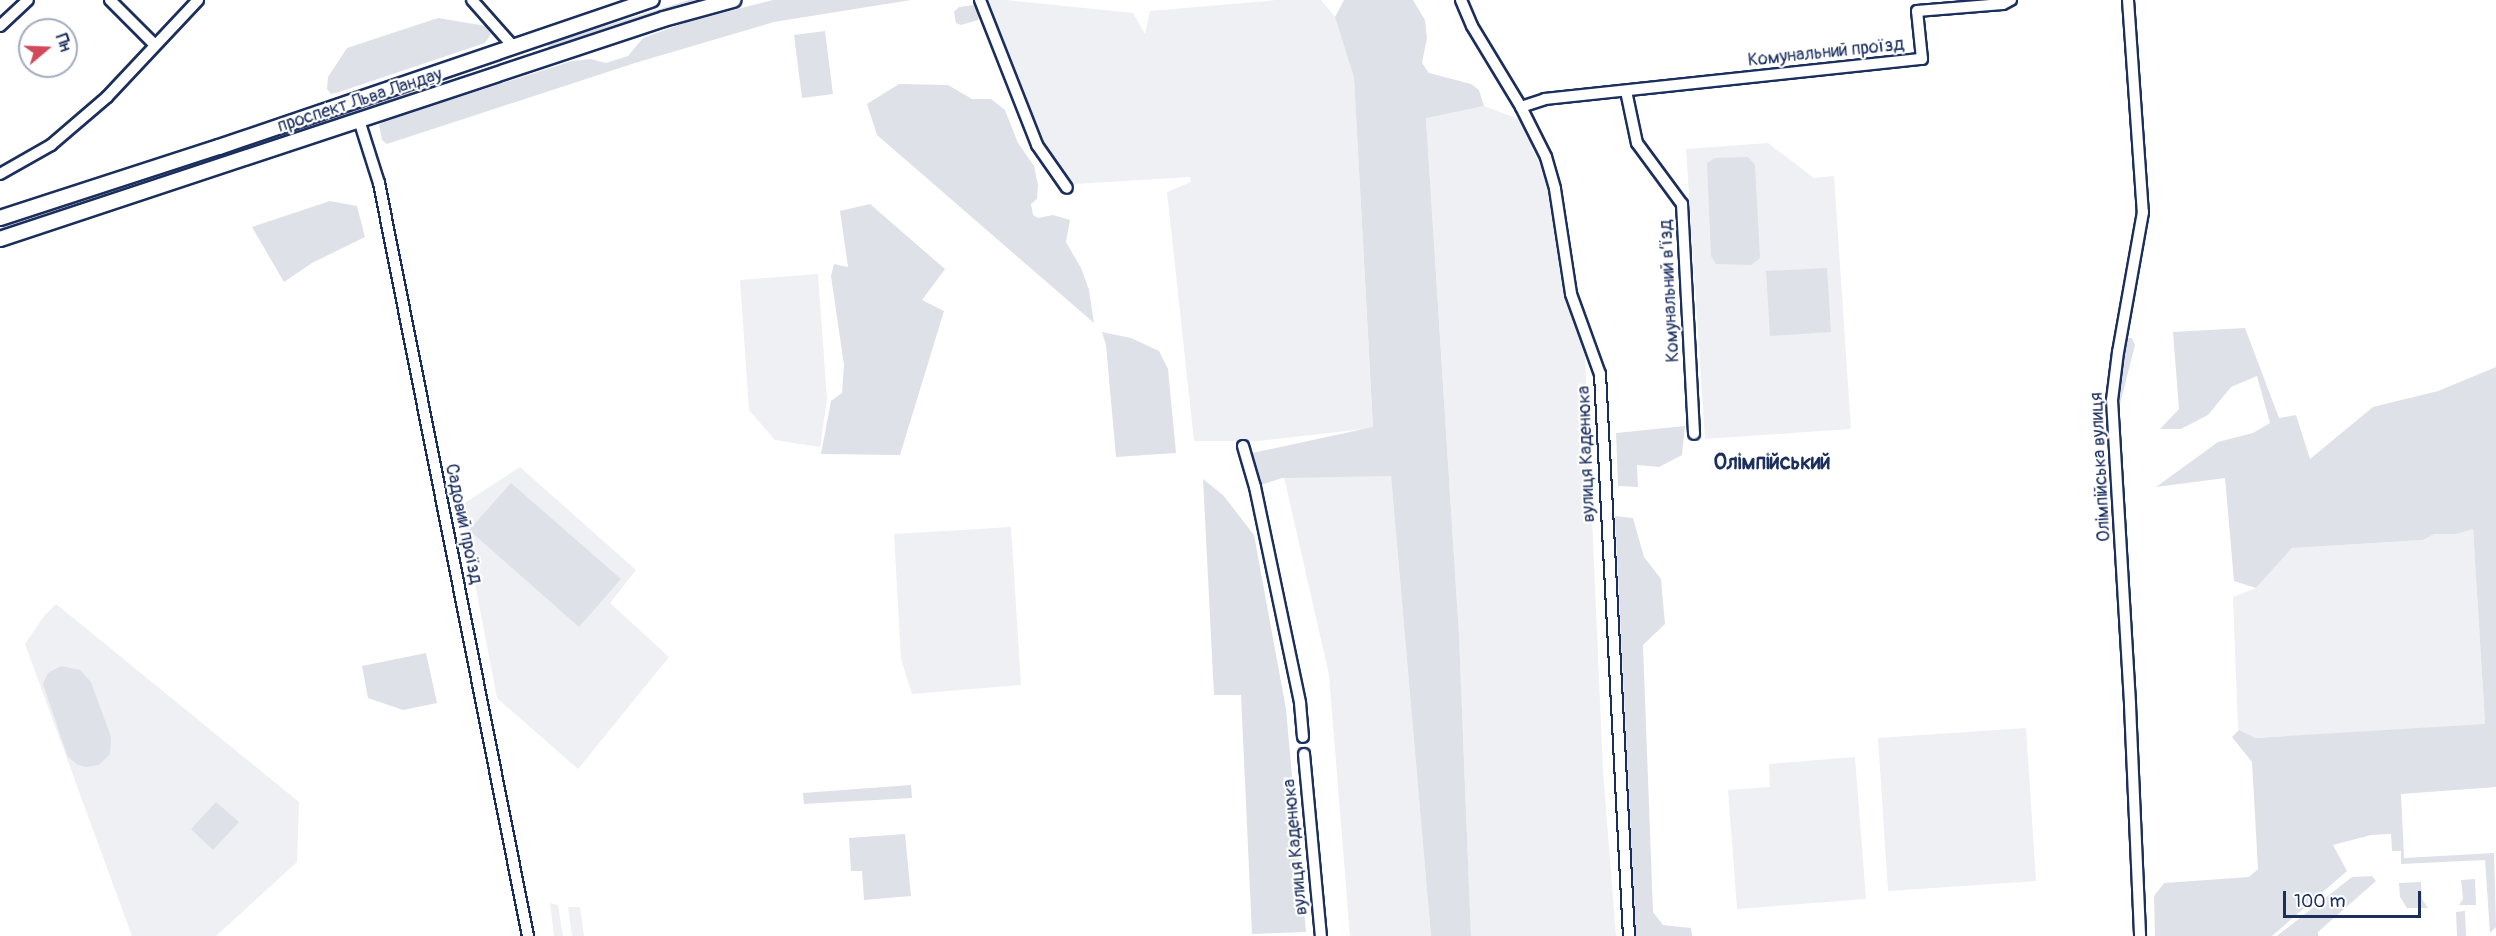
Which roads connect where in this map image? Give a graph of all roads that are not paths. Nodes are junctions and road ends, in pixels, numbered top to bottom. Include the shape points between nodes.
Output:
1 (28, 0) edge
2 (110, 0) edge
3 (198, 0) edge
4 (472, 0) edge
5 (652, 0) edge
6 (733, 0) edge
7 (980, 0) edge
8 (1461, 0) edge
9 (2011, 0) edge
10 (2128, 0) edge
11 (0, 26) edge
12 (154, 44) junction
13 (512, 45) junction
14 (520, 67) junction
15 (416, 80) junction
16 (1626, 91) junction
17 (423, 99) junction
18 (1521, 107) junction
19 (358, 120) junction
20 (0, 174) edge
21 (1067, 188) dead end
22 (0, 218) edge
23 (0, 239) edge
24 (1694, 434) dead end
25 (1243, 446) dead end
26 (1303, 737) dead end
27 (1304, 754) dead end
28 (528, 936) edge
29 (1321, 936) edge
30 (1629, 936) edge
31 (2140, 936) edge

1 - 11 street
2 - 12 street
3 - 12 street
4 - 13 street
5 - 13 main road, проспект Льва Ландау
6 - 14 main road, проспект Льва Ландау
7 - 21 street via 1037,145
8 - 18 street, вулиця Каденюка via 1472,26
9 - 16 street, Комунальний проїзд via 2003,4 1917,11 1922,59
10 - 31 street, Олімпійська вулиця via 2143,212 2112,400
12 - 20 street via 107,97 51,145
13 - 14 main road
13 - 15 main road, проспект Льва Ландау
14 - 17 main road, проспект Льва Ландау
15 - 17 main road
15 - 22 main road, проспект Льва Ландау
16 - 18 street via 1545,99
16 - 24 street, Комунальний в’їзд via 1637,143 1682,204
17 - 19 main road, проспект Льва Ландау
18 - 30 street, вулиця Каденюка via 1549,165 1571,294 1600,374
19 - 23 main road, проспект Льва Ландау
19 - 28 street, Садовий проїзд via 379,183
25 - 26 street via 1300,703
27 - 29 street, вулиця Каденюка

